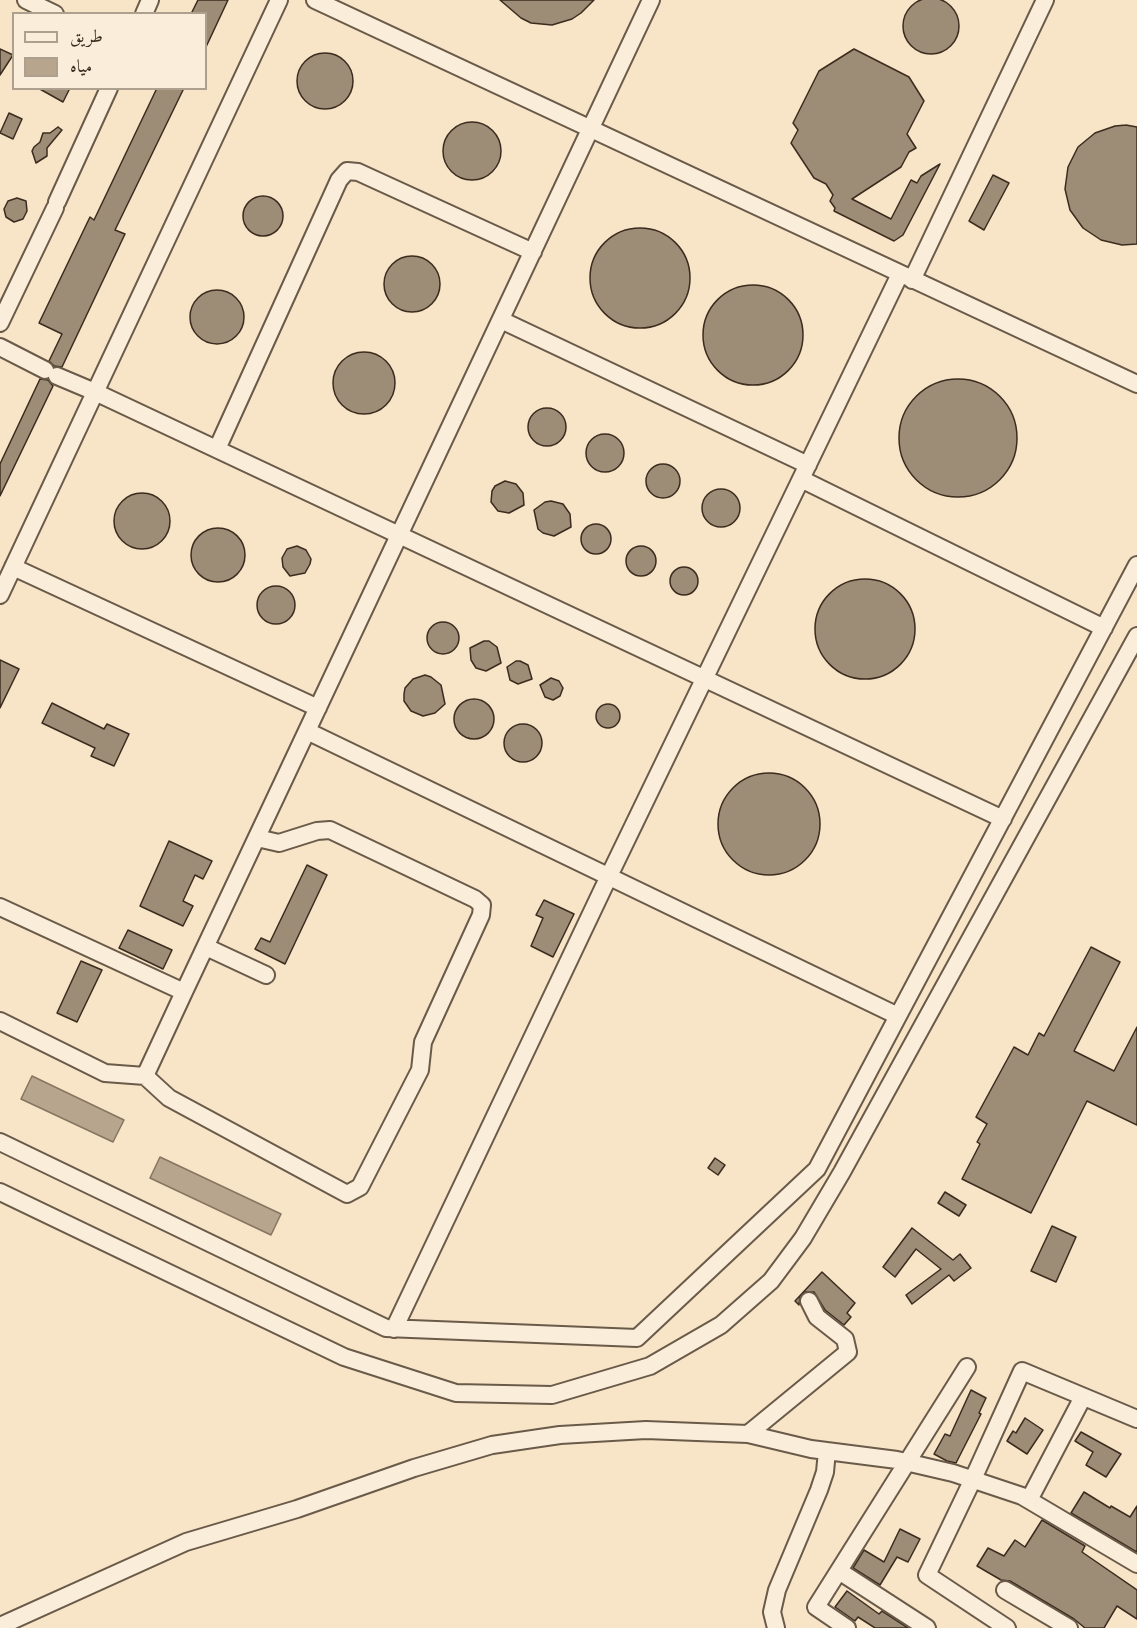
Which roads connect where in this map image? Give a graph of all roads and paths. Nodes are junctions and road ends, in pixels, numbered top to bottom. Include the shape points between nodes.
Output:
1 (26, 0) edge
2 (279, 0) edge
3 (315, 0) edge
4 (651, 0) edge
5 (1045, 0) edge
6 (51, 12) edge
7 (108, 90) edge
8 (590, 129) junction
9 (532, 252) junction
10 (906, 277) junction
11 (501, 320) junction
12 (0, 323) edge
13 (0, 347) edge
14 (1137, 384) edge
15 (95, 392) junction
16 (217, 449) junction
17 (805, 472) junction
18 (399, 535) junction
19 (1137, 565) edge
20 (13, 567) junction
21 (0, 595) edge
22 (1104, 628) junction
23 (1137, 636) edge
24 (705, 678) junction
25 (318, 708) junction
26 (307, 731) junction
27 (1003, 819) junction
28 (257, 838) junction
29 (609, 876) junction
30 (0, 907) edge
31 (206, 947) junction
32 (266, 975) dead end
33 (184, 993) junction
34 (898, 1016) junction
35 (0, 1021) edge
36 (145, 1076) junction
37 (0, 1142) edge
38 (0, 1192) edge
39 (809, 1301) dead end
40 (394, 1329) junction
41 (967, 1367) dead end
42 (1083, 1397) junction
43 (1137, 1419) edge
44 (748, 1434) junction
45 (827, 1451) junction
46 (908, 1463) junction
47 (973, 1479) junction
48 (1029, 1500) junction
49 (1137, 1564) edge
50 (839, 1571) junction
51 (1005, 1590) dead end
52 (0, 1626) edge
53 (776, 1628) edge
54 (847, 1628) edge
55 (927, 1628) edge
56 (1007, 1628) edge
57 (1070, 1628) edge

1 - 6 street
2 - 15 street
3 - 8 street
4 - 8 street
5 - 10 street
7 - 12 street
8 - 9 street
8 - 10 street
9 - 11 street
9 - 16 street via 358,172 347,171 339,180
10 - 14 street
10 - 17 street
11 - 17 street
11 - 18 street
13 - 15 street
15 - 16 street
15 - 20 street
16 - 18 street
17 - 22 street
17 - 24 street
18 - 24 street
18 - 25 street
19 - 22 street
20 - 21 street
20 - 25 street
22 - 27 street
23 - 38 street via 803,1238 771,1281 721,1325 650,1366 552,1395 456,1393 344,1358
24 - 27 street
24 - 29 street
25 - 26 street
26 - 28 street
26 - 29 street
27 - 34 street
28 - 31 street
28 - 36 street via 279,843 330,830 482,904 481,915 423,1042 420,1070 360,1187 348,1194 169,1098
29 - 34 street
29 - 40 street
30 - 33 street
31 - 32 street
31 - 33 street
33 - 36 street
34 - 40 street via 817,1169 637,1338
35 - 36 street via 105,1073
37 - 40 street
39 - 44 street via 817,1317 845,1339 848,1352
41 - 46 street
42 - 43 street
42 - 47 street via 1022,1371
42 - 48 street
44 - 45 street
44 - 52 street via 646,1430 561,1435 492,1445 186,1542
45 - 46 street
45 - 53 street via 819,1490 777,1590 772,1612
46 - 47 street
46 - 50 street
47 - 48 street
47 - 56 street via 927,1575
48 - 49 street
50 - 54 street via 816,1607
50 - 55 street
51 - 57 street

